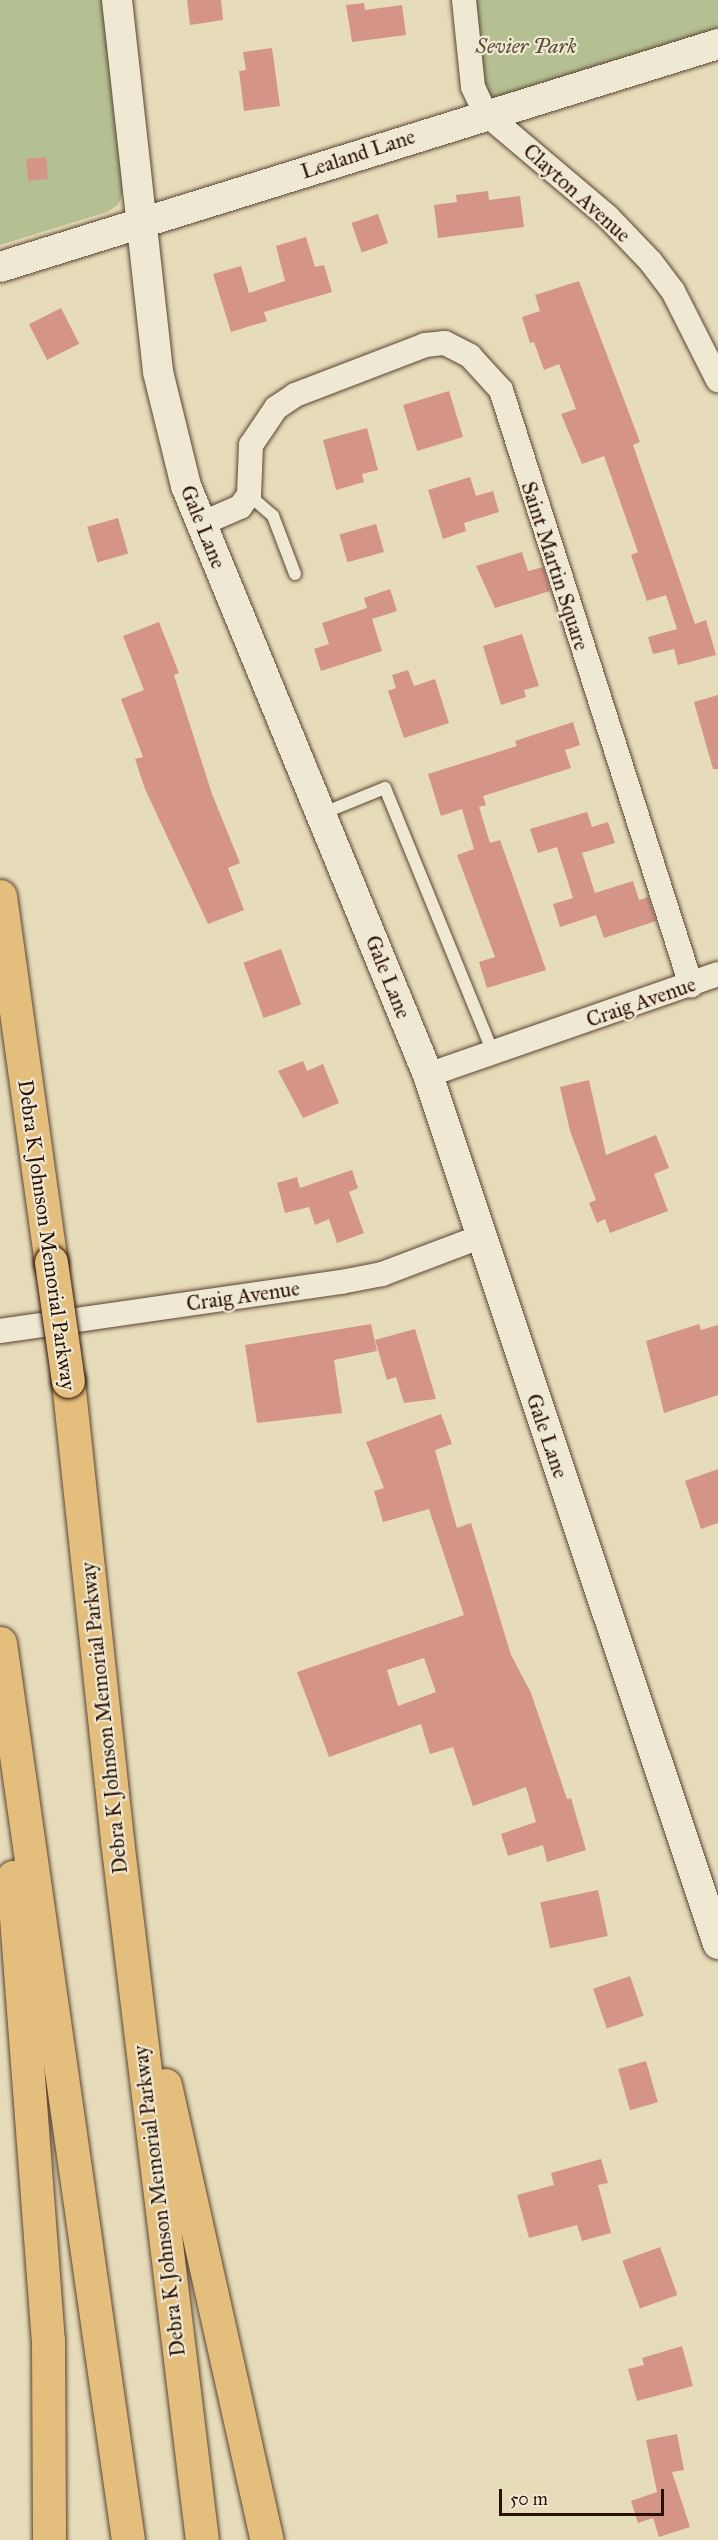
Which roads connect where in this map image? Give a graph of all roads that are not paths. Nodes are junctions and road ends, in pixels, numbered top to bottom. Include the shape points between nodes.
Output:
1 (117, 0) edge
2 (464, 0) edge
3 (718, 44) edge
4 (485, 113) junction
5 (138, 223) junction
6 (0, 267) edge
7 (718, 380) edge
8 (249, 495) junction
9 (201, 524) junction
10 (295, 574) dead end
11 (321, 814) junction
12 (0, 896) edge
13 (718, 974) edge
14 (691, 986) junction
15 (493, 1053) junction
16 (428, 1075) junction
17 (480, 1238) junction
18 (0, 1331) edge
19 (0, 1643) edge
20 (0, 1714) edge
21 (117, 1839) junction
22 (715, 1928) edge
23 (49, 2540) edge
24 (128, 2540) edge
25 (202, 2540) edge
26 (267, 2540) edge

1 - 5 street, Gale Lane
2 - 4 street, Clayton Avenue via 473,87
3 - 4 street, Lealand Lane
4 - 5 street, Lealand Lane
4 - 7 street, Clayton Avenue via 608,217 651,262 674,291
5 - 6 street, Lealand Lane
5 - 9 street, Gale Lane via 158,372 186,486
8 - 9 street via 240,507
8 - 10 lane via 273,516
8 - 14 street, Saint Martin Square via 252,445 276,408 320,382 425,345 445,343 470,356 501,390
9 - 11 street, Gale Lane
11 - 15 lane via 385,788
11 - 16 street, Gale Lane
12 - 21 highway, Debra K Johnson Memorial Parkway, bridge via 68,1382
13 - 14 street, Craig Avenue
14 - 15 street, Craig Avenue
15 - 16 street, Craig Avenue
16 - 17 street, Gale Lane
17 - 18 street, Craig Avenue via 381,1274 341,1282
17 - 22 street, Gale Lane
19 - 24 highway
20 - 23 highway via 46,2304
21 - 25 highway, Debra K Johnson Memorial Parkway
21 - 26 highway via 179,2156

